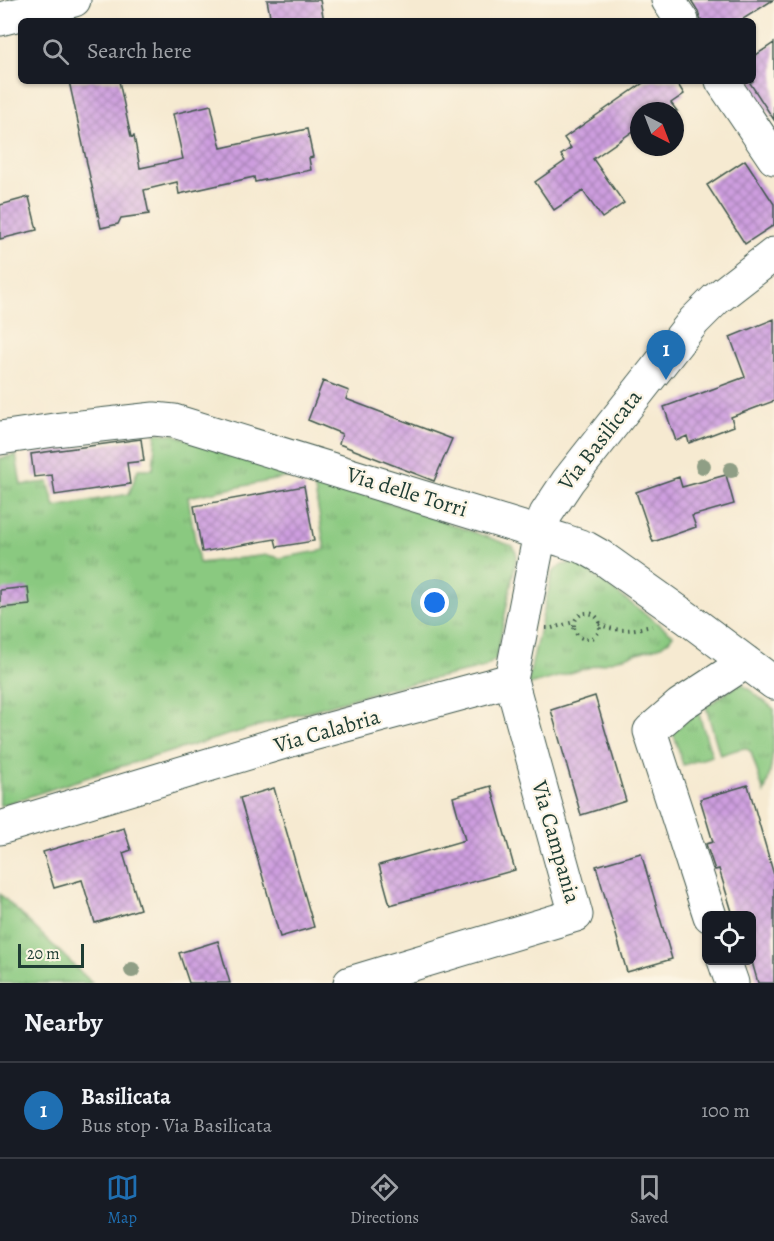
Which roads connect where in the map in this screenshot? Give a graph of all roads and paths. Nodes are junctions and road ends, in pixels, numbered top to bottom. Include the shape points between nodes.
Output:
1 (74, 0) edge
2 (668, 0) edge
3 (680, 18) edge
4 (0, 19) edge
5 (724, 84) edge
6 (774, 158) edge
7 (774, 254) edge
8 (0, 438) edge
9 (540, 533) junction
10 (687, 618) junction
11 (599, 624) junction
12 (746, 662) junction
13 (511, 680) junction
14 (774, 683) edge
15 (0, 828) edge
16 (709, 911) edge
17 (726, 965) edge
18 (350, 983) edge
19 (732, 983) edge

1 - 4 street
2 - 3 street
5 - 6 street
7 - 9 street, Via Basilicata via 694,321 568,481 550,507
8 - 9 street, Via delle Torri via 164,419
9 - 10 street, Via delle Torri via 586,548
9 - 13 street
10 - 11 path via 629,631
10 - 12 street, Via delle Torri
11 - 11 path via 594,615 585,613 576,618 574,628 577,635 589,639 597,634
12 - 14 street, Via delle Torri
12 - 16 street via 680,705 650,730
13 - 15 street, Via Calabria via 301,737
13 - 18 street, Via Campania via 576,915
17 - 19 street

